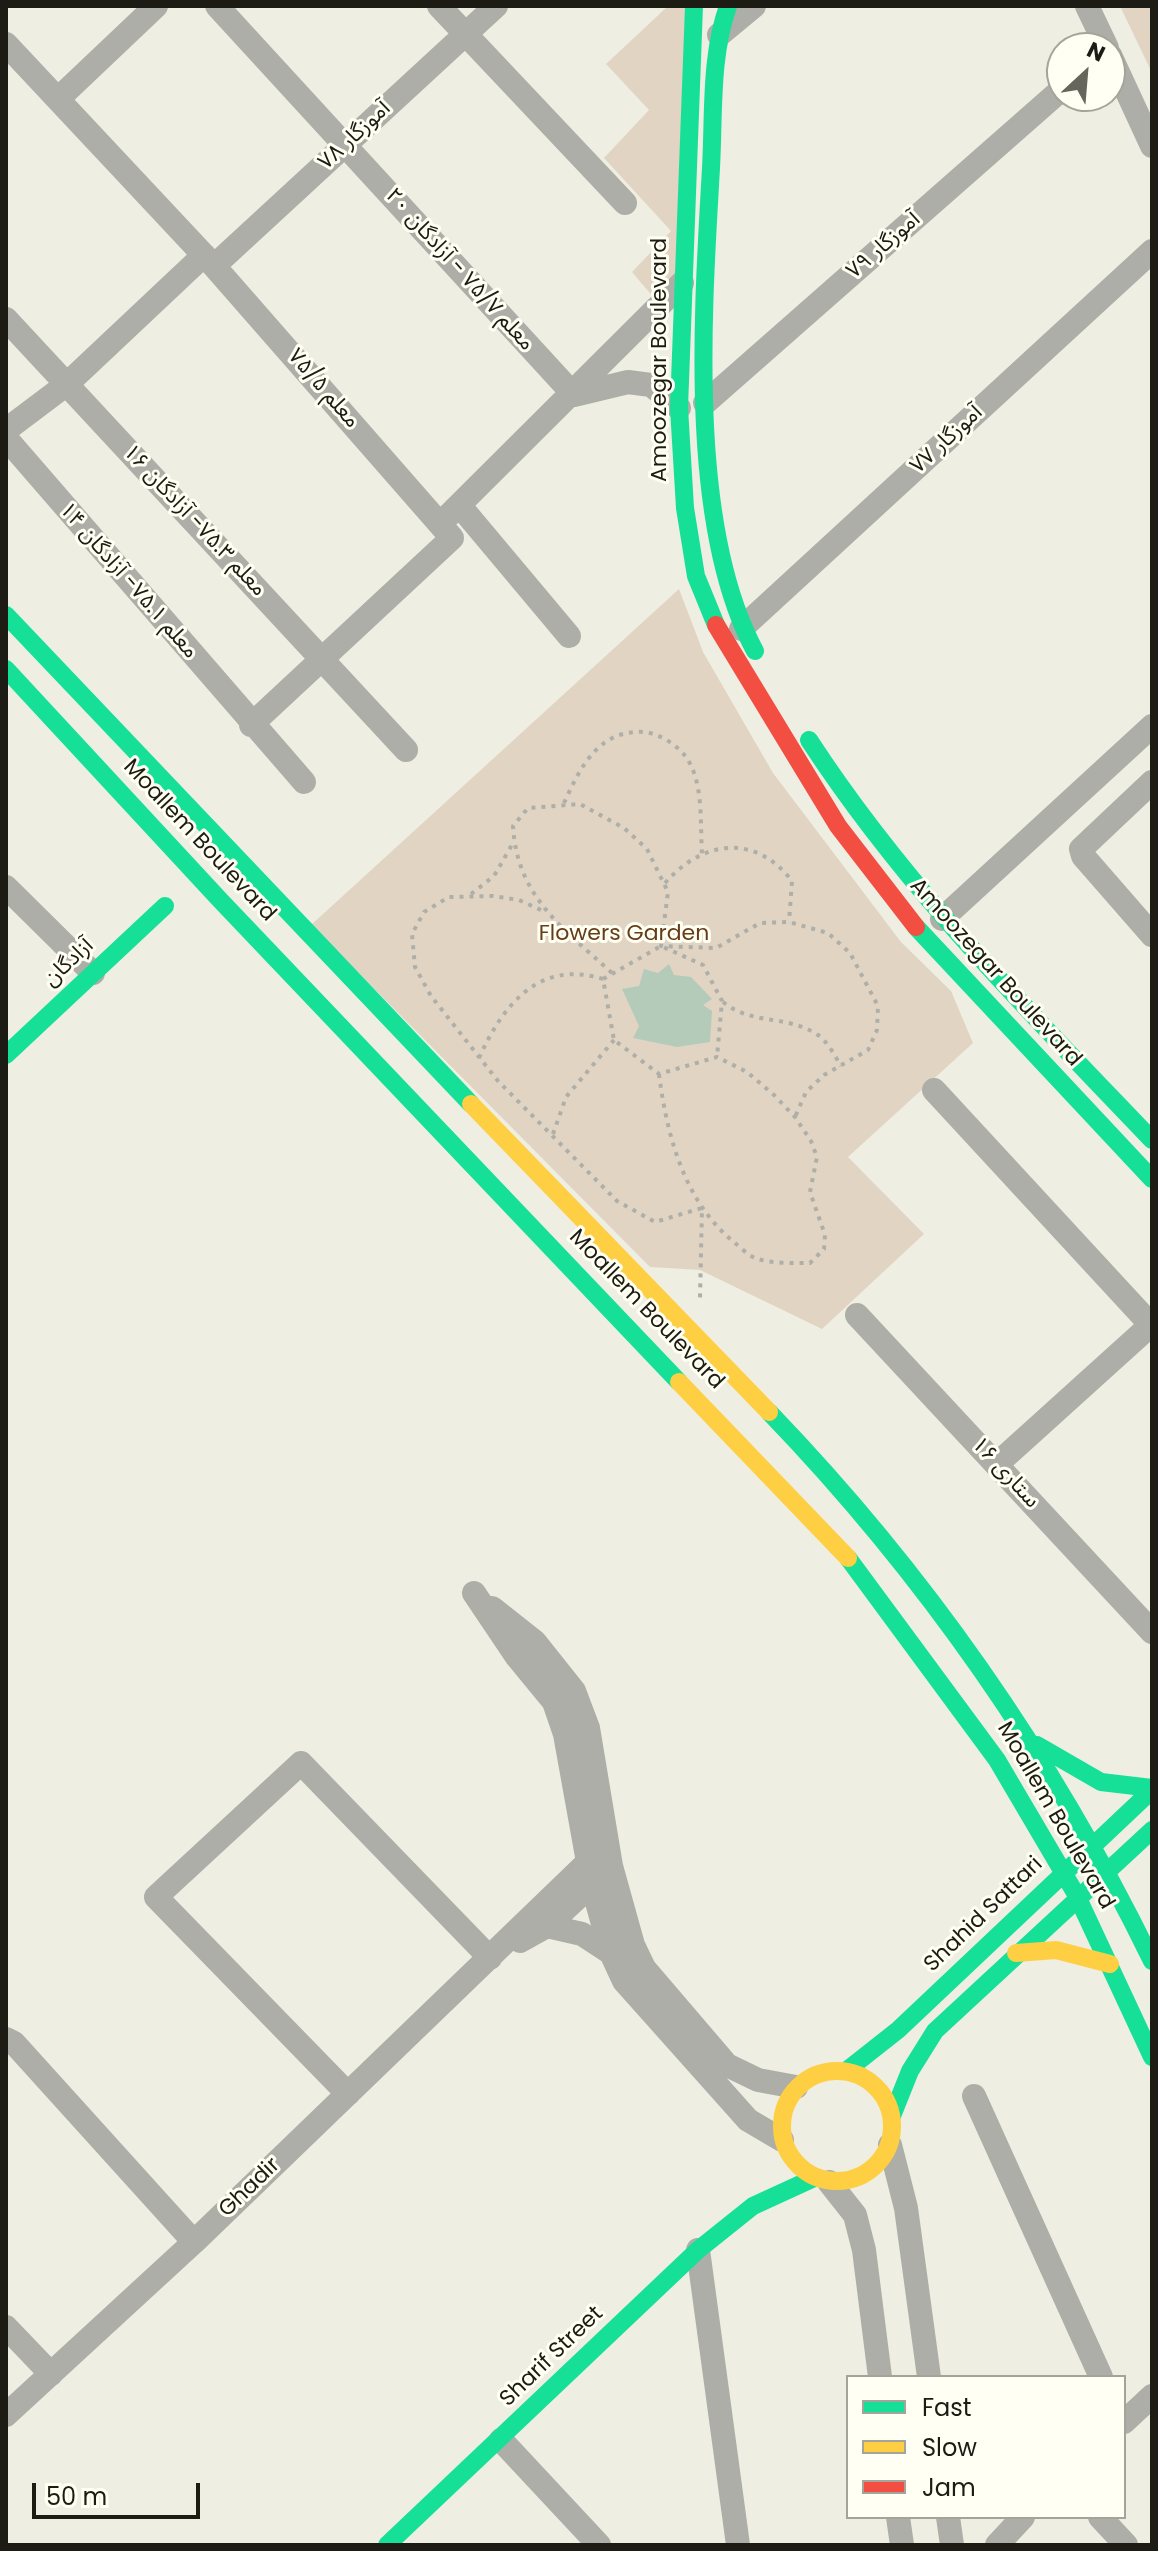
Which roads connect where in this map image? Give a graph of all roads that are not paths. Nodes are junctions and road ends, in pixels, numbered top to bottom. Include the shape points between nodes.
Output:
1 (156, 6) edge
2 (217, 6) edge
3 (439, 6) edge
4 (496, 6) edge
5 (694, 6) edge
6 (728, 6) edge
7 (754, 6) edge
8 (1087, 6) edge
9 (1099, 32) edge
10 (466, 34) junction
11 (718, 35) junction
12 (6, 44) edge
13 (1126, 90) edge
14 (58, 99) junction
15 (1046, 103) edge
16 (345, 145) junction
17 (1152, 146) edge
18 (625, 203) dead end
19 (1152, 251) edge
20 (209, 260) junction
21 (682, 283) junction
22 (6, 319) edge
23 (67, 384) junction
24 (574, 395) junction
25 (705, 403) junction
26 (679, 408) junction
27 (6, 430) edge
28 (6, 438) edge
29 (460, 506) junction
30 (441, 523) junction
31 (6, 615) edge
32 (741, 629) junction
33 (569, 636) dead end
34 (322, 659) junction
35 (764, 666) dead end
36 (6, 669) edge
37 (251, 725) junction
38 (1152, 726) edge
39 (801, 728) dead end
40 (406, 750) dead end
41 (304, 782) dead end
42 (1152, 782) edge
43 (177, 854) junction
44 (6, 887) edge
45 (175, 897) junction
46 (220, 900) junction
47 (942, 919) junction
48 (1152, 935) edge
49 (93, 973) junction
50 (6, 1055) edge
51 (934, 1090) dead end
52 (1152, 1140) edge
53 (1152, 1179) edge
54 (857, 1315) dead end
55 (1152, 1325) edge
56 (997, 1464) junction
57 (1152, 1632) edge
58 (1036, 1744) junction
59 (1152, 1789) edge
60 (1152, 1830) edge
61 (1095, 1844) junction
62 (1108, 1868) junction
63 (597, 1871) junction
64 (1064, 1872) junction
65 (1077, 1896) junction
66 (547, 1926) junction
67 (611, 1953) junction
68 (1016, 1953) junction
69 (490, 1958) junction
70 (1152, 1961) edge
71 (1110, 1964) junction
72 (6, 2039) edge
73 (1152, 2057) edge
74 (846, 2071) junction
75 (796, 2087) junction
76 (348, 2094) junction
77 (974, 2096) dead end
78 (892, 2116) junction
79 (784, 2144) junction
80 (890, 2145) junction
81 (822, 2180) junction
82 (753, 2206) junction
83 (194, 2242) junction
84 (698, 2250) junction
85 (6, 2327) edge
86 (51, 2374) junction
87 (880, 2375) edge
88 (929, 2375) edge
89 (1100, 2375) edge
90 (1152, 2396) edge
91 (6, 2415) edge
92 (1126, 2420) edge
93 (501, 2440) junction
94 (898, 2519) edge
95 (948, 2519) edge
96 (1021, 2519) edge
97 (1102, 2519) edge
98 (387, 2545) edge
99 (599, 2545) edge
100 (738, 2545) edge
101 (902, 2545) edge
102 (952, 2545) edge
103 (997, 2545) edge
104 (1126, 2545) edge

1 - 14 street
2 - 16 street, معلم ۷۵/۷ - آزادگان ۲۰
3 - 10 street
4 - 10 street, آموزگار ۷۸
5 - 21 main road, Amoozegar Boulevard
6 - 11 main road, Amoozegar Boulevard
7 - 11 street
8 - 9 street
10 - 16 street, آموزگار ۷۸
10 - 18 street
11 - 25 main road, Amoozegar Boulevard
12 - 14 street, معلم ۷۵/۵
13 - 17 street
14 - 20 street, معلم ۷۵/۵
15 - 25 street, ۷۹ آموزگار
16 - 20 street, آموزگار ۷۸
16 - 24 street, معلم ۷۵/۷ - آزادگان ۲۰
19 - 32 street, ۷۷ آموزگار
20 - 23 street, آموزگار ۷۸
20 - 30 street, معلم ۷۵/۵
21 - 24 street
21 - 26 main road, Amoozegar Boulevard
22 - 23 street, معلم ۷۵.۳- آزادگان ۱۶
23 - 27 street, آموزگار ۷۸
23 - 34 street, معلم ۷۵.۳- آزادگان ۱۶
24 - 26 street via 628,382 651,385
24 - 29 street
25 - 32 main road, Amoozegar Boulevard via 721,568
26 - 53 main road, Amoozegar Boulevard via 685,508 696,576 722,640 798,765 918,929
28 - 37 street, معلم ۷۵.۱- آزادگان ۱۴
29 - 30 street
29 - 33 street
30 - 34 street via 452,538
31 - 58 main road, Moallem Boulevard via 889,1542
32 - 35 main road, Amoozegar Boulevard
34 - 37 street
34 - 40 street, معلم ۷۵.۳- آزادگان ۱۶
36 - 43 main road, Moallem Boulevard
37 - 41 street, معلم ۷۵.۱- آزادگان ۱۴
38 - 47 street
39 - 47 main road, Amoozegar Boulevard
42 - 48 street via 1081,849
43 - 45 main road
43 - 46 main road, Moallem Boulevard
44 - 49 street
45 - 46 main road
45 - 49 main road, آزادگان
46 - 64 main road, Moallem Boulevard via 856,1567 997,1760
47 - 52 main road, Amoozegar Boulevard
49 - 50 main road, آزادگان
51 - 55 street
54 - 56 street, ستاری ۱۶
55 - 56 street
56 - 57 street, ستاری ۱۶
58 - 59 main road via 1101,1782
58 - 61 main road, Moallem Boulevard
59 - 61 main road, Shahid Sattari
60 - 62 main road
61 - 62 main road, Moallem Boulevard
61 - 64 main road, Shahid Sattari
62 - 65 main road
62 - 70 main road, Moallem Boulevard
63 - 63 street via 588,1728 574,1691 535,1642 474,1593 554,1702
63 - 66 street, Ghadir
63 - 67 street
63 - 69 street, Ghadir
63 - 75 street via 644,1968 727,2065 758,2080
64 - 65 main road, Moallem Boulevard
64 - 74 main road, Shahid Sattari via 898,2030
65 - 68 main road
65 - 71 main road, Moallem Boulevard
66 - 67 street via 582,1934
66 - 69 street, Ghadir
67 - 79 street via 624,1981 748,2120
68 - 71 main road via 1056,1950
68 - 78 main road via 935,2031 910,2071
69 - 76 street, Ghadir
69 - 76 street via 301,1763 156,1897
71 - 73 main road, Moallem Boulevard
72 - 83 street
74 - 75 main road via 819,2072
74 - 78 main road via 876,2086
75 - 79 main road via 781,2121
76 - 83 street, Ghadir
77 - 89 street
78 - 80 main road
79 - 81 main road
79 - 82 main road, Sharif Street
80 - 81 main road via 876,2166 854,2180
80 - 88 street via 906,2208
81 - 82 main road, Sharif Street
81 - 87 street via 855,2215
82 - 84 main road, Sharif Street
83 - 86 street, Ghadir
84 - 93 main road, Sharif Street
84 - 100 street
85 - 86 street
86 - 91 street, Ghadir
90 - 92 street
93 - 98 main road, Sharif Street
93 - 99 street
94 - 101 street
95 - 102 street
96 - 103 street
97 - 104 street

